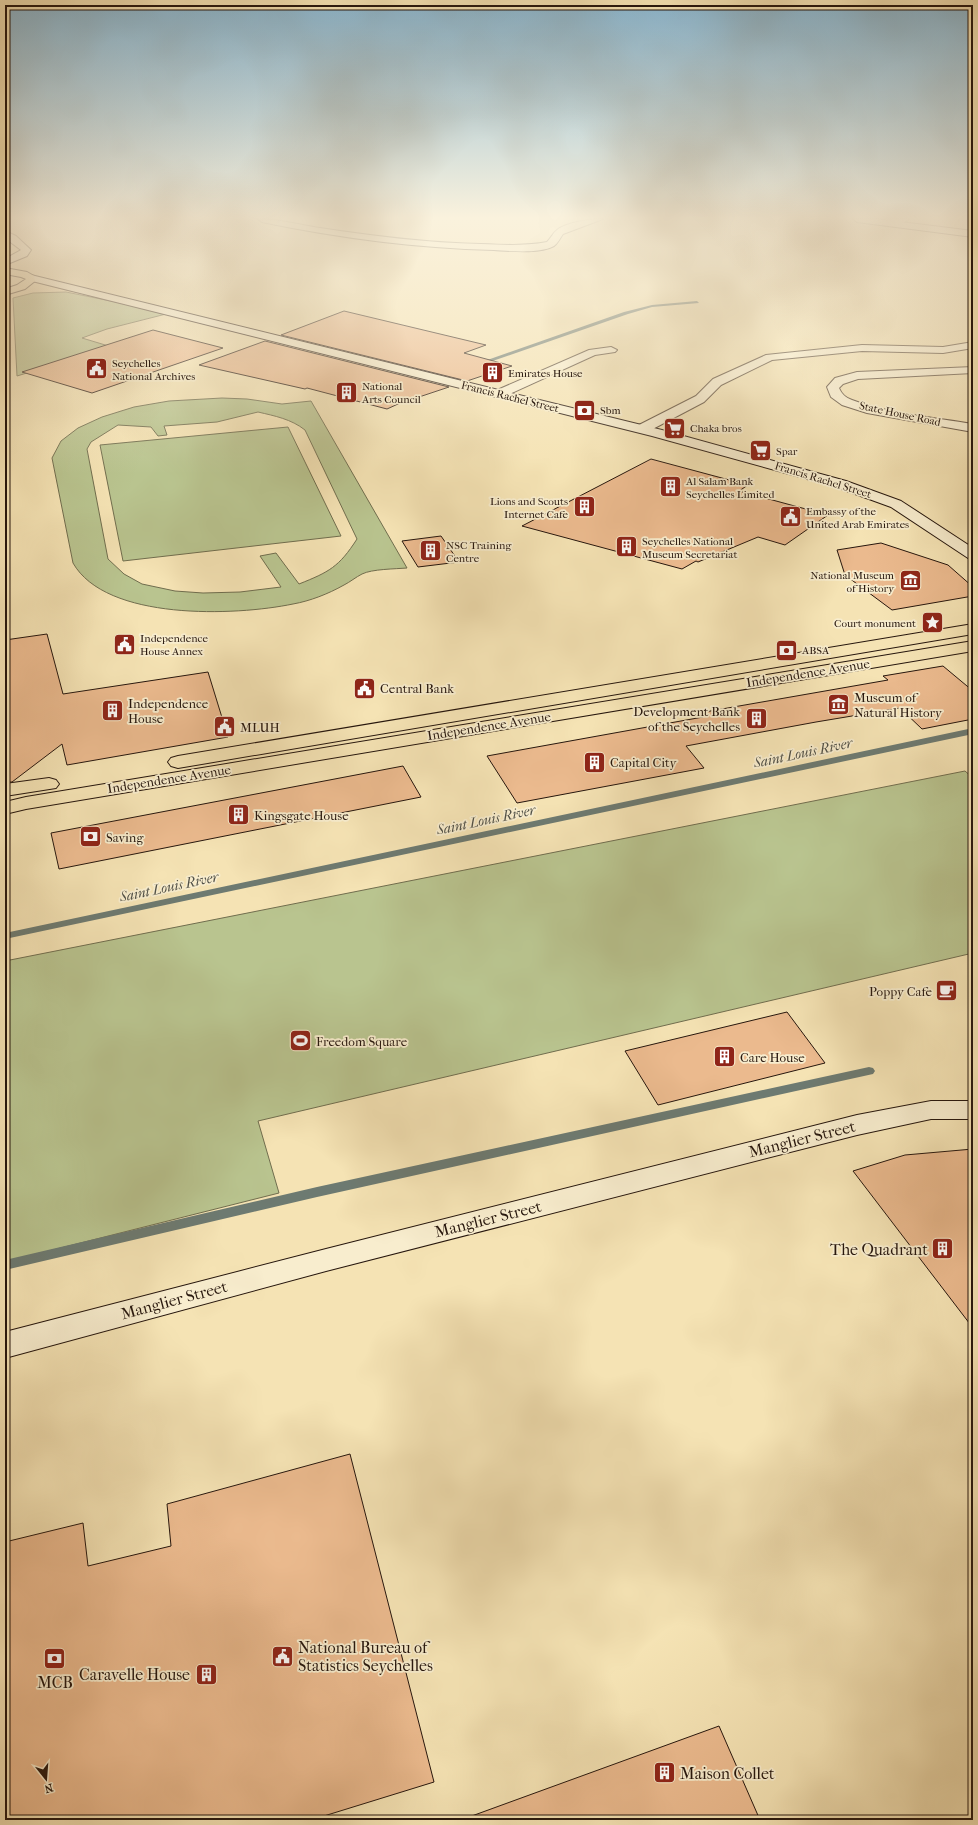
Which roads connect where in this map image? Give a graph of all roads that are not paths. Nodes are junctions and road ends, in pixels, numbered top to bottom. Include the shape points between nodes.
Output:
1 (167, 304) edge
2 (973, 345) edge
3 (611, 350) dead end
4 (973, 370) edge
5 (499, 394) junction
6 (973, 428) edge
7 (642, 429) junction
8 (973, 555) edge
9 (973, 629) edge
10 (973, 646) edge
11 (5, 790) edge
12 (5, 808) edge
13 (973, 1110) edge
14 (5, 1345) edge

1 - 5 main road, Francis Rachel Street
2 - 7 main road via 943,350 862,348 770,357 717,382 700,399
3 - 5 main road via 593,352
4 - 6 main road, State House Road via 857,376 840,381 833,387 835,394 846,402 871,410
5 - 7 main road, Francis Rachel Street
7 - 8 main road, Francis Rachel Street via 876,495 912,513
9 - 11 main road, Independence Avenue
10 - 12 main road, Independence Avenue
13 - 14 main road, Manglier Street via 931,1110 856,1125

